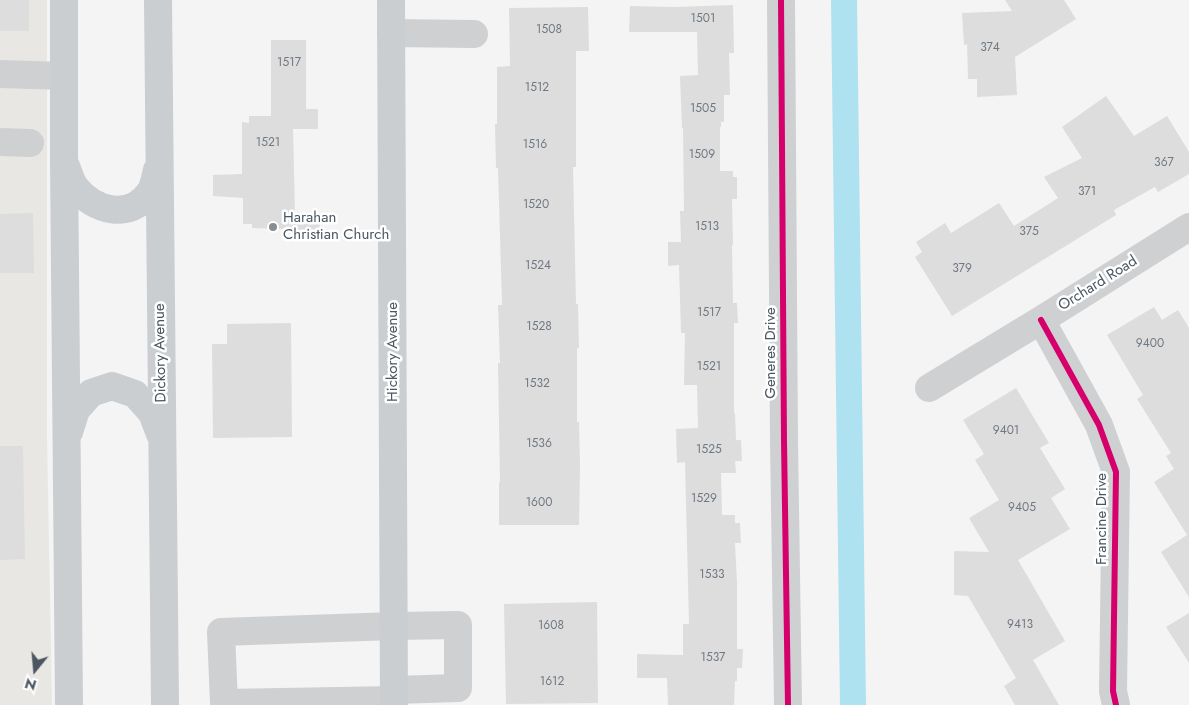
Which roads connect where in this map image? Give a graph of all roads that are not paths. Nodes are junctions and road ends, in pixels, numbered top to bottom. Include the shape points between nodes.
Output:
1 (64, 0) edge
2 (158, 0) edge
3 (391, 0) edge
4 (781, 0) edge
5 (391, 33) junction
6 (474, 34) dead end
7 (0, 74) edge
8 (64, 76) junction
9 (0, 142) edge
10 (30, 143) dead end
11 (64, 160) junction
12 (159, 163) junction
13 (1189, 227) edge
14 (1041, 320) junction
15 (929, 388) dead end
16 (67, 438) junction
17 (162, 440) junction
18 (394, 626) junction
19 (394, 698) edge
20 (69, 705) edge
21 (165, 705) edge
22 (788, 705) edge
23 (1116, 705) edge

1 - 8 main road
2 - 12 main road, Dickory Avenue
3 - 5 main road, Hickory Avenue
4 - 22 street, Generes Drive
5 - 6 street
5 - 18 main road, Hickory Avenue
7 - 8 street
8 - 11 main road
9 - 10 street
11 - 12 main road via 74,186 94,204 117,211 138,206 151,191
11 - 16 main road
12 - 17 main road, Dickory Avenue
13 - 14 street, Orchard Road
14 - 15 street, Orchard Road
14 - 23 street, Francine Drive via 1099,424 1116,472 1113,691
16 - 17 main road via 76,410 91,393 112,386 135,394 152,413
16 - 20 main road
17 - 21 main road, Dickory Avenue
18 - 19 main road, Hickory Avenue
18 - 19 street via 458,625 458,688
18 - 19 street via 221,632 224,703

